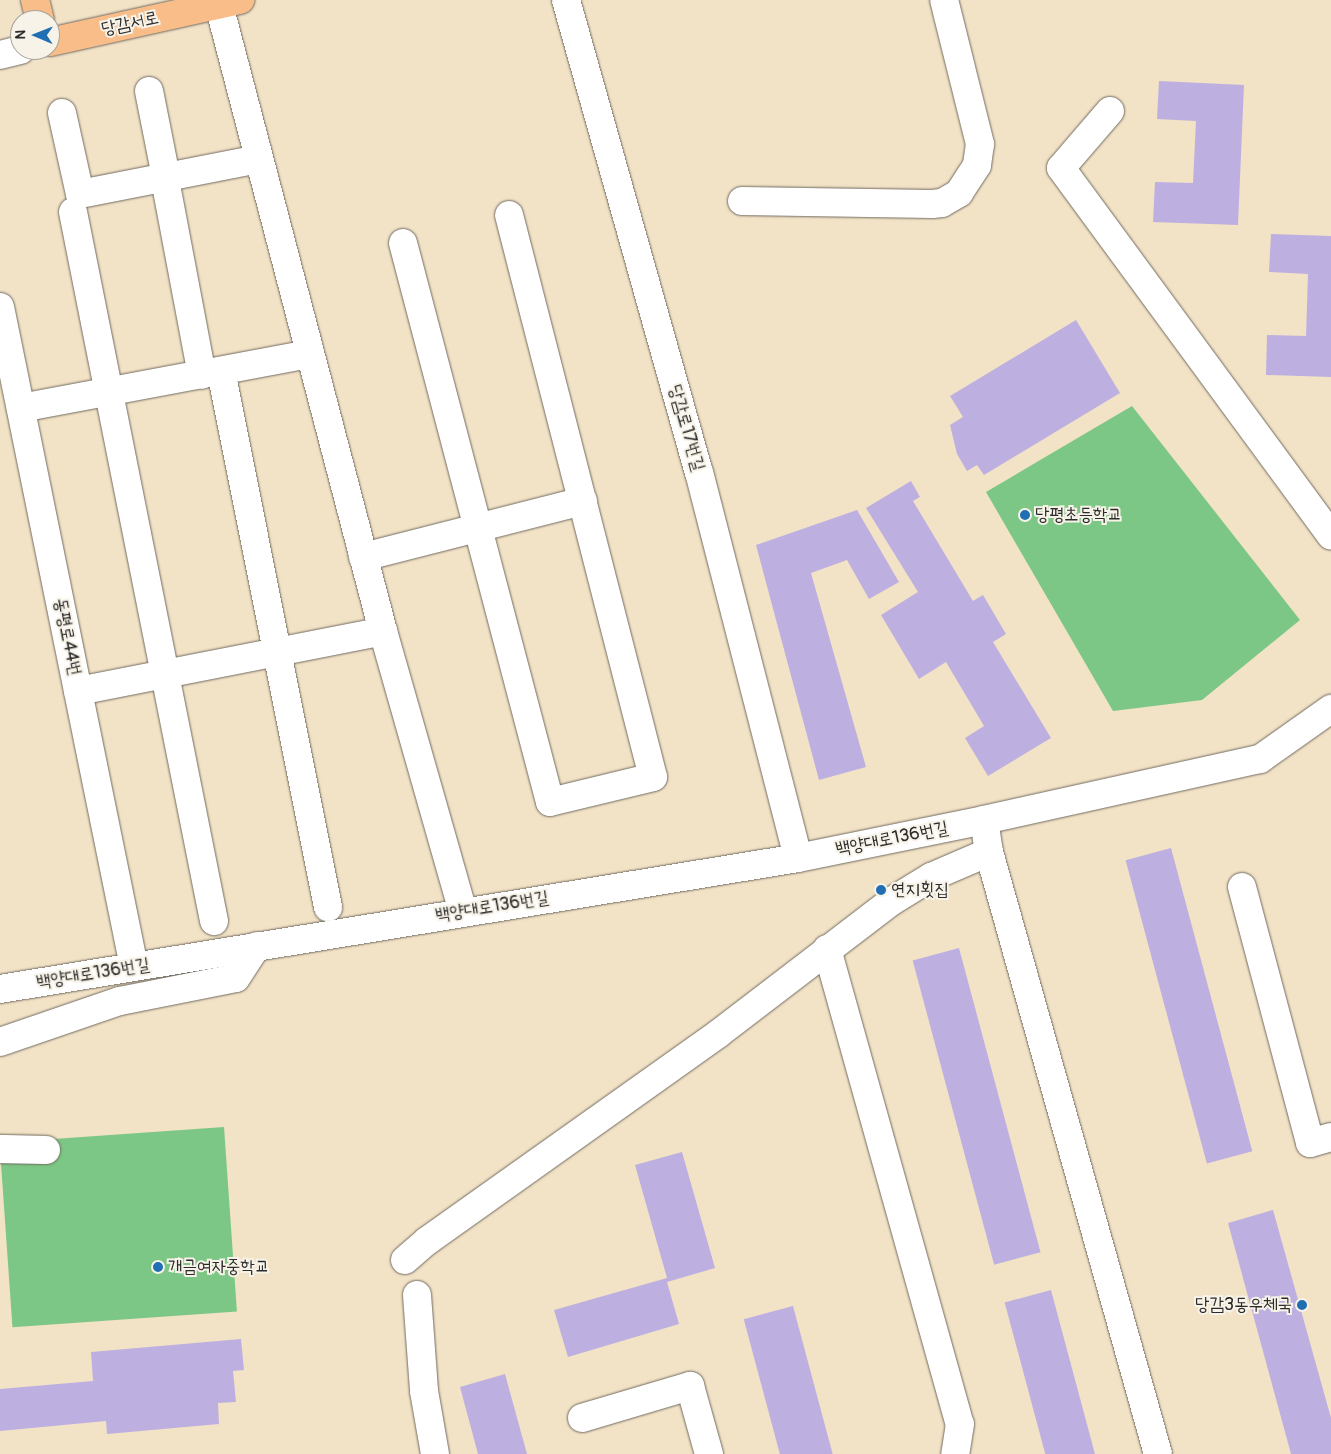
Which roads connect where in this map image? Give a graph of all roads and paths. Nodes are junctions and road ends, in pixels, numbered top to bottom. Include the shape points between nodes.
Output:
1 (566, 0) edge
2 (944, 0) edge
3 (230, 2) edge
4 (60, 40) edge
5 (149, 91) dead end
6 (1110, 111) dead end
7 (62, 113) dead end
8 (260, 159) junction
9 (167, 184) junction
10 (742, 201) dead end
11 (73, 212) dead end
12 (509, 215) dead end
13 (402, 243) dead end
14 (0, 307) edge
15 (310, 354) junction
16 (212, 373) junction
17 (109, 393) junction
18 (21, 408) junction
19 (583, 501) junction
20 (478, 529) junction
21 (1331, 535) edge
22 (363, 557) junction
23 (383, 632) junction
24 (277, 652) junction
25 (164, 673) junction
26 (78, 691) junction
27 (1331, 709) edge
28 (984, 820) junction
29 (989, 852) junction
30 (798, 858) junction
31 (1242, 887) dead end
32 (328, 907) dead end
33 (463, 912) junction
34 (214, 921) dead end
35 (257, 946) junction
36 (827, 949) junction
37 (134, 967) junction
38 (0, 989) edge
39 (0, 1042) edge
40 (1331, 1137) edge
41 (0, 1149) edge
42 (46, 1150) dead end
43 (405, 1260) dead end
44 (417, 1295) dead end
45 (582, 1418) dead end
46 (435, 1454) edge
47 (709, 1454) edge
48 (955, 1454) edge
49 (1158, 1454) edge

1 - 30 street, 당감로17번길 via 699,472
2 - 10 street via 980,144 977,166 959,193 942,203 932,204
3 - 4 main road, 당감서로
3 - 8 street
5 - 9 street
6 - 21 street via 1061,168
7 - 9 street via 80,194
8 - 9 street
8 - 15 street
9 - 16 street
11 - 17 street
12 - 19 street
13 - 20 street
14 - 18 street, 동평로44번
15 - 16 street
15 - 22 street
16 - 17 street
16 - 24 street
17 - 18 street
17 - 25 street
18 - 26 street, 동평로44번
19 - 20 street
19 - 20 street via 653,777 550,802
20 - 22 street
22 - 23 street
23 - 24 street
23 - 33 street
24 - 25 street
24 - 32 street
25 - 26 street
25 - 34 street
26 - 37 street, 동평로44번
27 - 28 street, 백양대로136번길 via 1260,759
28 - 29 street
28 - 30 street, 백양대로136번길
29 - 36 street via 931,877
29 - 49 street
30 - 33 street, 백양대로136번길
31 - 40 street via 1310,1143
33 - 35 street, 백양대로136번길
35 - 37 street, 백양대로136번길
35 - 39 street via 236,978 120,1001
36 - 43 street via 718,1034 427,1241
36 - 48 street via 960,1424
37 - 38 street, 백양대로136번길
41 - 42 street
44 - 46 street via 424,1391
45 - 47 street via 690,1386

